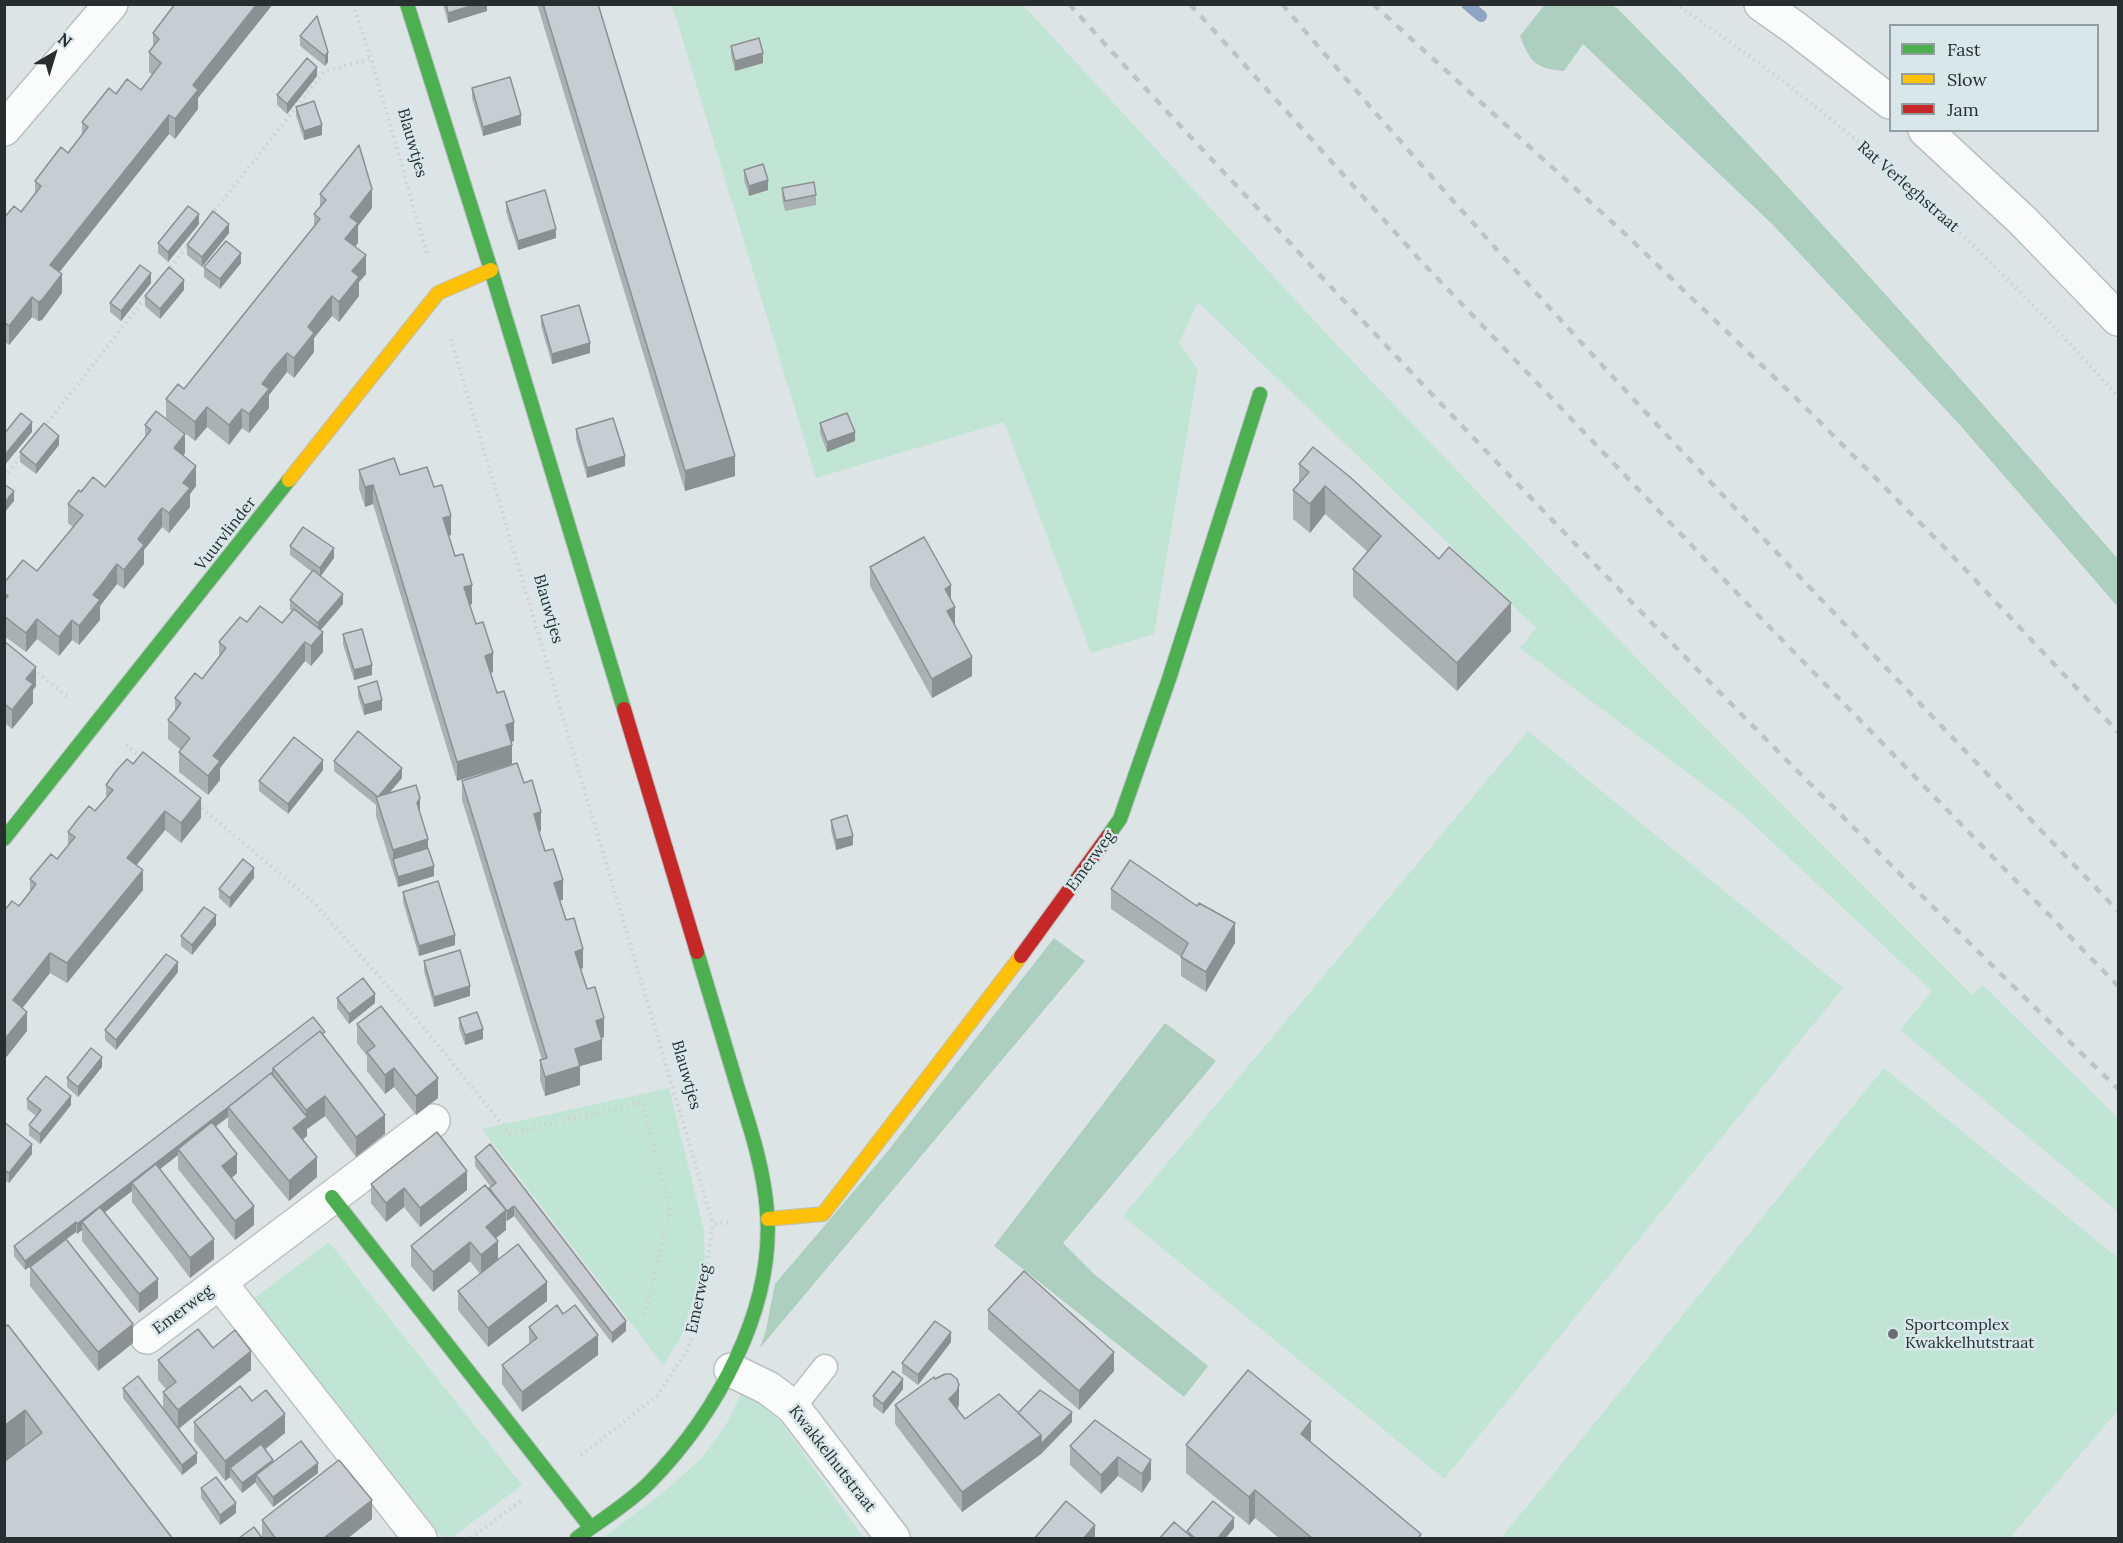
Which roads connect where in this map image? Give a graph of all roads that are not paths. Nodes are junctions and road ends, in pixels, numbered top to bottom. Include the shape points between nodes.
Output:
1 (111, 4) edge
2 (407, 4) edge
3 (1761, 4) edge
4 (1889, 101) edge
5 (7, 122) edge
6 (1927, 132) edge
7 (491, 270) junction
8 (2118, 319) edge
9 (1260, 394) dead end
10 (4, 839) edge
11 (433, 1121) dead end
12 (332, 1197) junction
13 (768, 1219) junction
14 (220, 1283) junction
15 (147, 1338) dead end
16 (825, 1367) dead end
17 (731, 1370) junction
18 (793, 1407) junction
19 (591, 1528) junction
20 (420, 1539) edge
21 (577, 1539) edge
22 (893, 1539) edge

1 - 5 street
2 - 7 street
3 - 4 street
6 - 8 street via 2023,221
7 - 10 street, Vuurvlinder via 438,293
7 - 13 street via 751,1130
9 - 13 street, Emerweg via 1120,819 1042,928 823,1214
11 - 12 street, Emerweg
12 - 14 street, Emerweg
12 - 19 street
13 - 17 street via 766,1258 758,1296
14 - 15 street, Emerweg
14 - 20 street, Emerweg
16 - 18 lane
17 - 18 street, Kwakkelhutstraat via 768,1388
17 - 19 street via 715,1401 672,1459 647,1485
18 - 22 street, Kwakkelhutstraat
19 - 21 street

